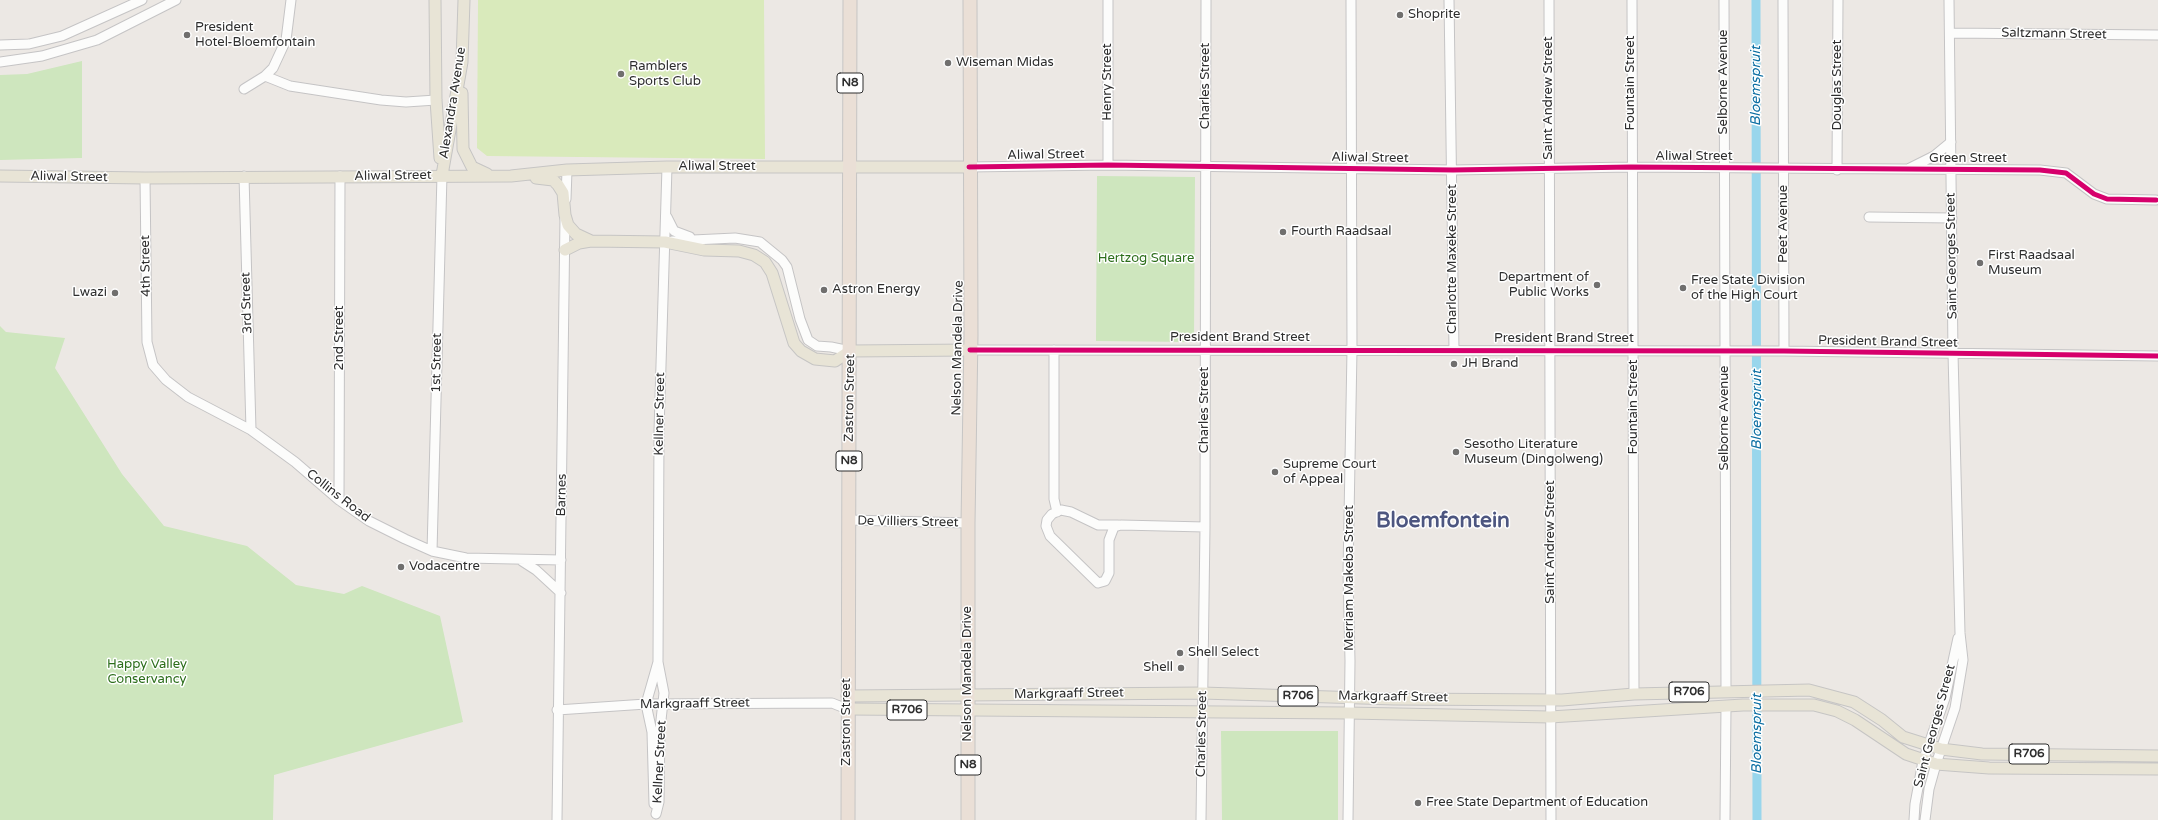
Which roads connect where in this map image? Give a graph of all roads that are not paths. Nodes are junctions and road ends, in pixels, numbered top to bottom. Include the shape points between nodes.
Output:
1 (142, 0) edge
2 (176, 0) edge
3 (291, 0) edge
4 (435, 0) edge
5 (464, 0) edge
6 (850, 0) edge
7 (970, 0) edge
8 (1108, 0) edge
9 (1206, 0) edge
10 (1351, 0) edge
11 (1449, 0) edge
12 (1549, 0) edge
13 (1632, 0) edge
14 (1724, 0) edge
15 (1782, 0) edge
16 (1838, 0) edge
17 (1949, 0) edge
18 (121, 10) junction
19 (129, 24) junction
20 (1950, 33) junction
21 (2158, 35) edge
22 (0, 45) edge
23 (0, 62) edge
24 (462, 62) junction
25 (265, 76) junction
26 (244, 89) dead end
27 (436, 100) junction
28 (1951, 142) junction
29 (1108, 165) junction
30 (667, 166) junction
31 (1207, 166) junction
32 (850, 167) junction
33 (969, 167) junction
34 (1631, 167) junction
35 (1724, 168) junction
36 (1351, 169) junction
37 (1549, 169) junction
38 (1770, 169) joint
39 (1783, 169) junction
40 (1951, 169) junction
41 (567, 170) junction
42 (1453, 170) junction
43 (1837, 170) junction
44 (1905, 170) junction
45 (442, 175) junction
46 (490, 175) junction
47 (0, 176) edge
48 (244, 176) junction
49 (340, 176) junction
50 (511, 176) junction
51 (144, 178) junction
52 (2156, 200) dead end
53 (666, 214) junction
54 (565, 215) junction
55 (1869, 217) dead end
56 (1952, 218) junction
57 (701, 238) junction
58 (591, 241) junction
59 (665, 242) junction
60 (565, 250) junction
61 (1205, 349) junction
62 (970, 350) junction
63 (1054, 350) junction
64 (1352, 350) junction
65 (1454, 350) junction
66 (1551, 350) junction
67 (1634, 350) junction
68 (850, 351) junction
69 (1725, 351) junction
70 (1784, 351) junction
71 (149, 354) joint
72 (1953, 354) junction
73 (2158, 356) edge
74 (251, 430) junction
75 (339, 500) junction
76 (1057, 512) junction
77 (849, 520) junction
78 (968, 523) junction
79 (1118, 525) junction
80 (1205, 527) junction
81 (432, 551) junction
82 (561, 560) junction
83 (522, 561) junction
84 (561, 593) junction
85 (1960, 632) junction
86 (658, 662) junction
87 (1726, 691) junction
88 (1202, 693) junction
89 (1634, 694) junction
90 (968, 696) junction
91 (1349, 697) junction
92 (1550, 700) junction
93 (847, 703) junction
94 (646, 704) junction
95 (664, 704) junction
96 (1726, 706) junction
97 (557, 710) junction
98 (1641, 710) junction
99 (967, 711) junction
100 (1202, 712) junction
101 (1348, 713) junction
102 (1550, 717) junction
103 (1927, 745) junction
104 (1941, 749) junction
105 (2158, 756) edge
106 (1923, 761) junction
107 (1936, 764) junction
108 (2158, 769) edge
109 (656, 817) edge
110 (556, 820) edge
111 (848, 820) edge
112 (968, 820) edge
113 (1201, 820) edge
114 (1348, 820) edge
115 (1551, 820) edge
116 (1725, 820) edge
117 (1914, 820) edge
118 (1925, 820) edge

1 - 18 street
2 - 19 street
3 - 25 street via 286,40 273,68
4 - 27 main road, Alexandra Avenue
5 - 24 main road, Alexandra Avenue
6 - 32 highway, Zastron Street / N8
7 - 33 highway, Nelson Mandela Drive / N8
8 - 29 street, Henry Street
9 - 31 street, Charles Street
10 - 36 street, Merriam Makeba Street
11 - 42 street, Charlotte Maxeke Street
12 - 37 street, Saint Andrew Street
13 - 34 street, Fountain Street
14 - 35 street, Selborne Avenue
15 - 39 street, Peet Avenue
16 - 43 street, Douglas Street
17 - 20 street, Saint Georges Street
18 - 19 street
18 - 22 street via 62,36 29,44
19 - 23 street via 79,47
20 - 21 street, Saltzmann Street
20 - 28 street, Saint Georges Street
24 - 45 main road, Alexandra Avenue
24 - 46 main road via 463,149 472,167
25 - 26 street
25 - 27 street via 290,86 381,100
27 - 45 main road, Alexandra Avenue
28 - 40 street, Saint Georges Street
28 - 44 street via 1934,156
29 - 31 street, Aliwal Street
29 - 33 street, Aliwal Street
30 - 32 main road, Aliwal Street
30 - 41 main road, Aliwal Street
30 - 53 street, Kellner Street
31 - 36 street, Aliwal Street
31 - 61 street, Charles Street
32 - 33 main road, Aliwal Street
32 - 68 highway, Zastron Street / N8
33 - 62 highway, Nelson Mandela Drive / N8
34 - 35 street, Aliwal Street
34 - 37 street, Aliwal Street
34 - 67 street, Fountain Street
35 - 38 street, Aliwal Street
35 - 69 street, Selborne Avenue
36 - 42 street, Aliwal Street
36 - 64 street, Merriam Makeba Street
37 - 42 street, Aliwal Street
37 - 66 street, Saint Andrew Street
38 - 39 street, Green Street
39 - 43 street, Green Street
39 - 70 street, Peet Avenue
40 - 44 street, Green Street
40 - 52 street, Green Street via 2057,171 2071,175 2094,194 2103,198
40 - 56 street, Saint Georges Street
41 - 50 main road, Aliwal Street
41 - 54 street, Barnes
42 - 65 street, Charlotte Maxeke Street
43 - 44 street, Green Street
45 - 46 main road, Aliwal Street
45 - 49 main road, Aliwal Street
45 - 81 street, 1st Street
46 - 50 main road, Aliwal Street
47 - 51 main road, Aliwal Street
48 - 49 main road, Aliwal Street
48 - 51 main road, Aliwal Street
48 - 74 street, 3rd Street
49 - 75 street, 2nd Street
50 - 54 main road via 553,180 563,194
51 - 71 street, 4th Street via 146,334
53 - 57 street via 678,234
53 - 59 street, Kellner Street
54 - 58 main road via 568,225 576,234
54 - 60 street, Barnes
55 - 56 street
56 - 72 street, Saint Georges Street
57 - 59 street
57 - 68 street via 748,240 760,242 769,248 787,267 808,340 817,346 831,346
58 - 59 main road
58 - 60 main road via 575,244
59 - 68 main road via 704,250 739,251 754,255 765,262 772,273 790,332 801,351 814,359 835,361
59 - 86 street, Kellner Street via 659,431
60 - 82 street, Barnes
61 - 63 street, President Brand Street
61 - 64 street, President Brand Street
61 - 80 street, Charles Street
62 - 63 street, President Brand Street
62 - 68 main road, President Brand Street
62 - 78 highway, Nelson Mandela Drive / N8
63 - 76 street via 1054,499
64 - 65 street, President Brand Street
64 - 91 street, Merriam Makeba Street via 1348,573
65 - 66 street, President Brand Street
66 - 67 street, President Brand Street
66 - 92 street, Saint Andrew Street
67 - 69 street, President Brand Street
67 - 89 street, Fountain Street
68 - 77 highway, Zastron Street / N8
69 - 70 street, President Brand Street
69 - 87 street, Selborne Avenue
70 - 72 street, President Brand Street
71 - 74 street, Collins Road via 159,374 175,389
72 - 73 street, President Brand Street
72 - 85 street, Saint Georges Street
74 - 75 street, Collins Road via 295,462
75 - 81 street, Collins Road via 369,521
76 - 79 street via 1071,512 1098,525
76 - 79 street via 1047,520 1047,532 1098,583 1105,581 1109,573 1109,540 1112,530
77 - 78 street, De Villiers Street
77 - 93 highway, Zastron Street / N8
78 - 90 highway, Nelson Mandela Drive / N8
79 - 80 street
80 - 88 street, Charles Street
81 - 83 street, Collins Road via 466,558
82 - 83 street, Collins Road
82 - 84 street, Barnes
83 - 84 street
84 - 97 street, Barnes
85 - 103 street, Saint Georges Street via 1945,698
85 - 104 street, Saint Georges Street via 1963,660 1960,686
86 - 94 street, Kellner Street
86 - 95 street, Kellner Street
87 - 89 main road, Markgraaff Street / R706
87 - 103 main road, Markgraaff Street / R706 via 1781,690 1824,693 1854,702 1903,737
88 - 90 main road, Markgraaff Street / R706
88 - 91 main road, Markgraaff Street / R706
88 - 100 street, Charles Street
89 - 92 main road, Markgraaff Street / R706
89 - 98 main road
90 - 93 main road, Markgraaff Street / R706
90 - 99 highway, Nelson Mandela Drive / N8
91 - 92 main road, Markgraaff Street / R706
91 - 101 street, Merriam Makeba Street
92 - 102 street, Saint Andrew Street
93 - 95 street, Markgraaff Street
93 - 99 main road, Markgraaff Street / R706
93 - 111 highway, Zastron Street / N8
94 - 95 street, Markgraaff Street
94 - 97 street, Markgraaff Street
94 - 109 street, Kellner Street via 652,732 652,788
95 - 109 street, Kellner Street via 660,729 659,802
96 - 98 main road, Markgraaff Street / R706
96 - 106 main road, Markgraaff Street / R706 via 1814,705 1855,720 1906,754
96 - 116 street
97 - 110 street, Barnes
98 - 102 main road, Markgraaff Street / R706
99 - 100 main road, Markgraaff Street / R706
99 - 112 highway, Nelson Mandela Drive / N8
100 - 101 main road, Markgraaff Street / R706
100 - 113 street, Charles Street
101 - 102 main road, Markgraaff Street / R706
101 - 114 street, Merriam Makeba Street
102 - 115 street, Saint Andrew Street
103 - 104 main road, Markgraaff Street / R706
103 - 106 street, Saint Georges Street
104 - 105 main road, R706 via 1982,754
104 - 107 street, Saint Georges Street
106 - 107 main road, Markgraaff Street / R706
106 - 117 street, Saint Georges Street
107 - 108 main road, R706 via 1989,768
107 - 118 street, Saint Georges Street

